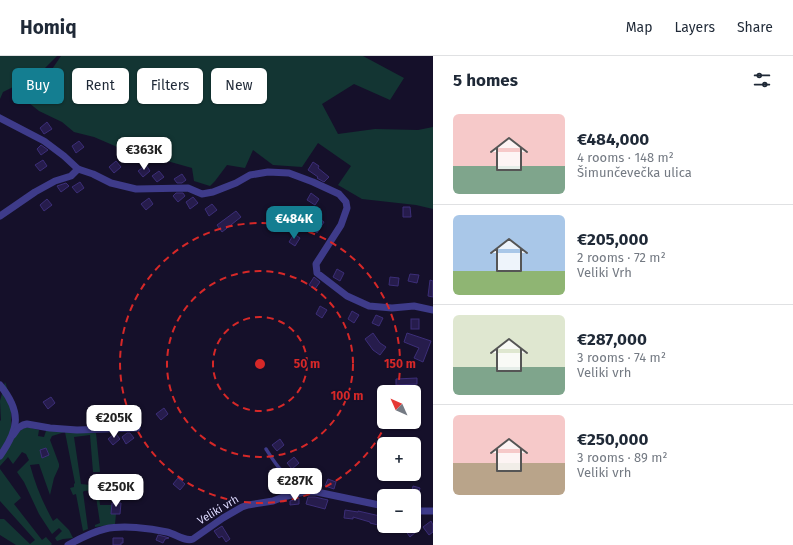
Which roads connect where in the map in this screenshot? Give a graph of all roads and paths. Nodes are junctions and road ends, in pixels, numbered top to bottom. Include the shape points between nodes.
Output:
1 (0, 118) edge
2 (78, 169) junction
3 (0, 216) edge
4 (433, 310) edge
5 (0, 385) edge
6 (137, 428) dead end
7 (13, 435) junction
8 (266, 449) dead end
9 (0, 456) edge
10 (317, 492) junction
11 (377, 505) edge
12 (421, 511) edge
13 (433, 511) edge
14 (68, 545) edge

1 - 2 street via 44,141
2 - 3 street via 71,176 54,181 35,192
2 - 4 street via 111,183 136,189 188,188 202,194 214,192 250,175 268,172 289,173 313,182 339,194 346,202 347,208 341,225 316,264 317,273 347,296 368,306 414,306
5 - 7 street via 15,410
6 - 7 street via 77,430 27,424 18,428
7 - 9 street
8 - 10 lane via 289,478
10 - 11 street, Veliki vrh
10 - 14 street, Veliki vrh via 304,492 242,507 190,540 169,532 116,527 93,533
12 - 13 street

